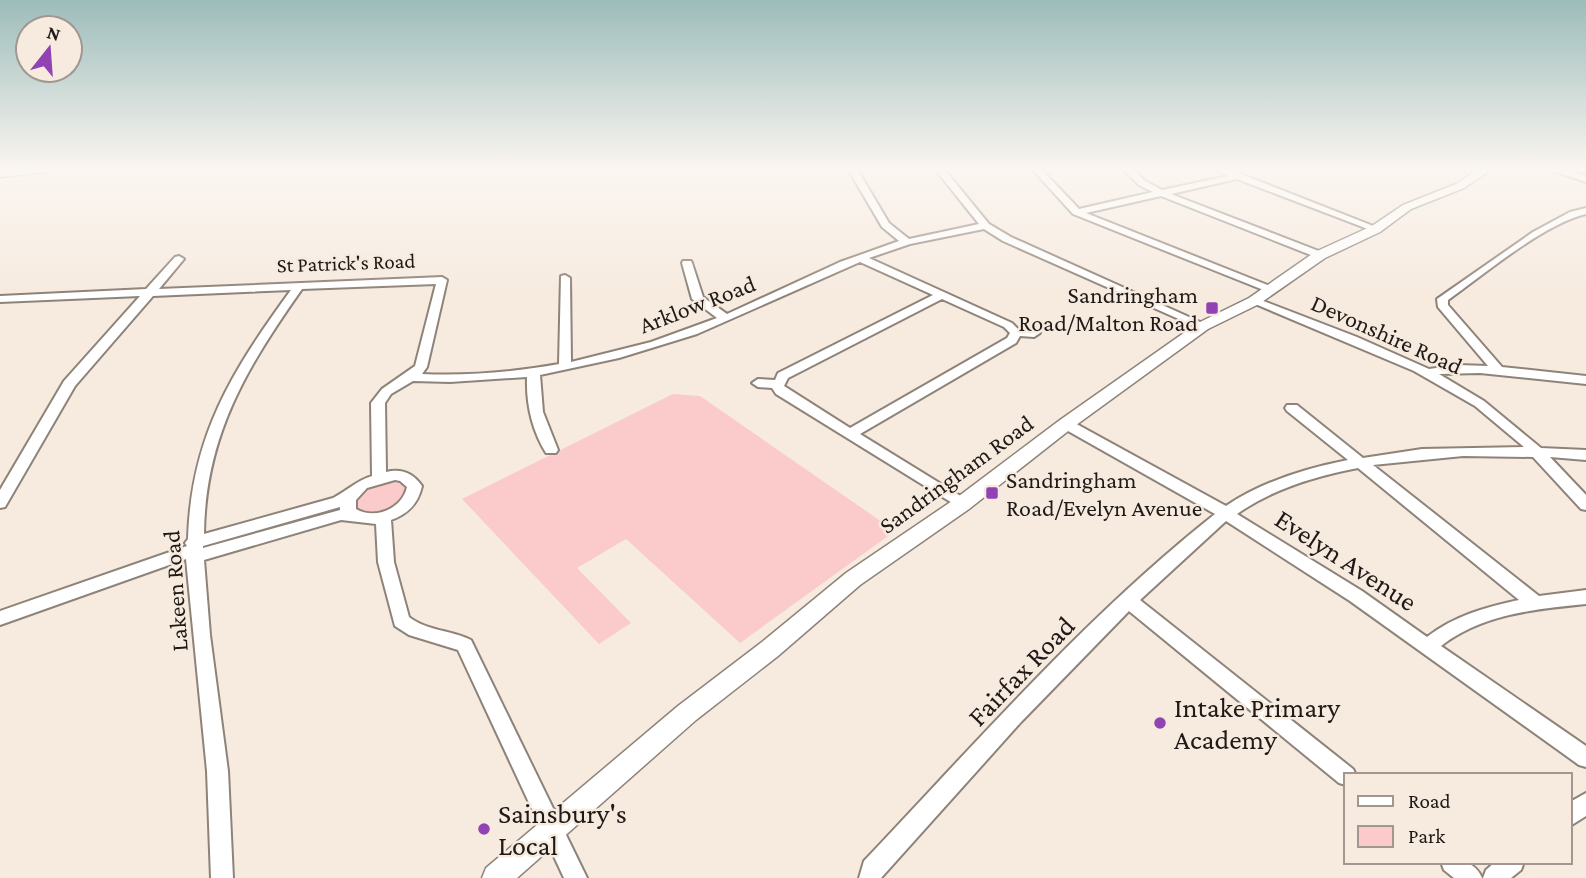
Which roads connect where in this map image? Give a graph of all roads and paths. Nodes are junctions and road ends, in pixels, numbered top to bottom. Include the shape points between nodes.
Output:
1 (876, 210) edge
2 (973, 210) edge
3 (1085, 210) edge
4 (1205, 210) edge
5 (1324, 210) edge
6 (1403, 210) edge
7 (1586, 211) edge
8 (1076, 212) joint
9 (986, 226) junction
10 (1376, 229) junction
11 (907, 242) junction
12 (1320, 255) junction
13 (861, 258) junction
14 (179, 259) dead end
15 (687, 263) dead end
16 (565, 278) dead end
17 (300, 285) junction
18 (1271, 290) junction
19 (149, 291) junction
20 (943, 294) junction
21 (0, 299) edge
22 (1254, 301) junction
23 (726, 319) junction
24 (1203, 326) junction
25 (1015, 332) junction
26 (1034, 333) dead end
27 (565, 366) junction
28 (534, 371) junction
29 (1499, 371) junction
30 (1428, 373) junction
31 (413, 377) junction
32 (1586, 380) edge
33 (758, 383) dead end
34 (779, 384) junction
35 (1292, 408) dead end
36 (1066, 424) junction
37 (850, 434) junction
38 (551, 450) dead end
39 (1536, 452) junction
40 (1586, 456) edge
41 (1362, 461) junction
42 (379, 477) junction
43 (350, 496) junction
44 (0, 503) edge
45 (962, 503) junction
46 (1586, 505) edge
47 (1225, 513) junction
48 (354, 516) junction
49 (383, 517) junction
50 (193, 550) junction
51 (1586, 597) edge
52 (1128, 600) junction
53 (1535, 603) junction
54 (0, 618) edge
55 (1428, 646) junction
56 (1586, 758) edge
57 (1344, 774) edge
58 (1586, 803) edge
59 (1572, 814) edge
60 (551, 832) junction
61 (1454, 864) edge
62 (1511, 864) edge
63 (222, 878) edge
64 (496, 878) edge
65 (576, 878) edge
66 (870, 878) edge
67 (1471, 878) edge
68 (1494, 878) edge

1 - 11 street via 885,225
2 - 9 street
3 - 8 street
4 - 12 street
5 - 10 street
6 - 10 street, Sandringham Road
7 - 29 street via 1578,211 1443,299 1442,305
8 - 18 street
9 - 11 street, Arklow Road
9 - 24 street
10 - 12 street, Sandringham Road
11 - 13 street, Arklow Road
12 - 18 street, Sandringham Road
13 - 20 street
13 - 23 street, Arklow Road
14 - 19 street
15 - 23 street via 698,299
16 - 27 street
17 - 19 street, St Patrick's Road
17 - 31 street, St Patrick's Road via 442,280 421,367
17 - 50 street, Lakeen Road via 248,360 225,404 198,487
18 - 22 street, Sandringham Road
19 - 21 street, St Patrick's Road
19 - 44 street via 69,384
20 - 25 street
20 - 34 street via 790,372
22 - 24 street, Sandringham Road
22 - 30 street, Devonshire Road
23 - 27 street, Arklow Road via 626,353
24 - 36 street, Sandringham Road
25 - 26 street
25 - 37 street via 1012,340
27 - 28 street, Arklow Road
28 - 31 street, Arklow Road
28 - 38 street via 537,418
29 - 30 street via 1441,369
29 - 32 street
30 - 39 street, Devonshire Road via 1488,410
31 - 42 street via 385,393 378,403
33 - 34 street
34 - 37 street via 781,391
35 - 41 street
36 - 45 street, Sandringham Road
36 - 47 street, Evelyn Avenue
37 - 45 street
39 - 40 street, Fairfax Road
39 - 41 street, Fairfax Road via 1461,451
39 - 46 street, Devonshire Road
41 - 47 street, Fairfax Road via 1264,492
41 - 53 street
42 - 43 street
42 - 49 street via 405,477 415,486 410,502
43 - 48 street via 346,504
43 - 50 street
45 - 60 street, Sandringham Road via 853,579 687,713
47 - 52 street, Fairfax Road
47 - 55 street, Evelyn Avenue
48 - 49 street
48 - 50 street via 341,515
49 - 60 street via 386,562 401,621 421,633 453,637 465,645
50 - 54 street
50 - 63 street, Lakeen Road via 216,757
51 - 53 street
52 - 57 street
52 - 66 street, Fairfax Road via 872,869
53 - 55 street via 1473,619
55 - 56 street, Evelyn Avenue
58 - 59 street
60 - 64 street, Sandringham Road
60 - 65 street
61 - 67 street
62 - 68 street

